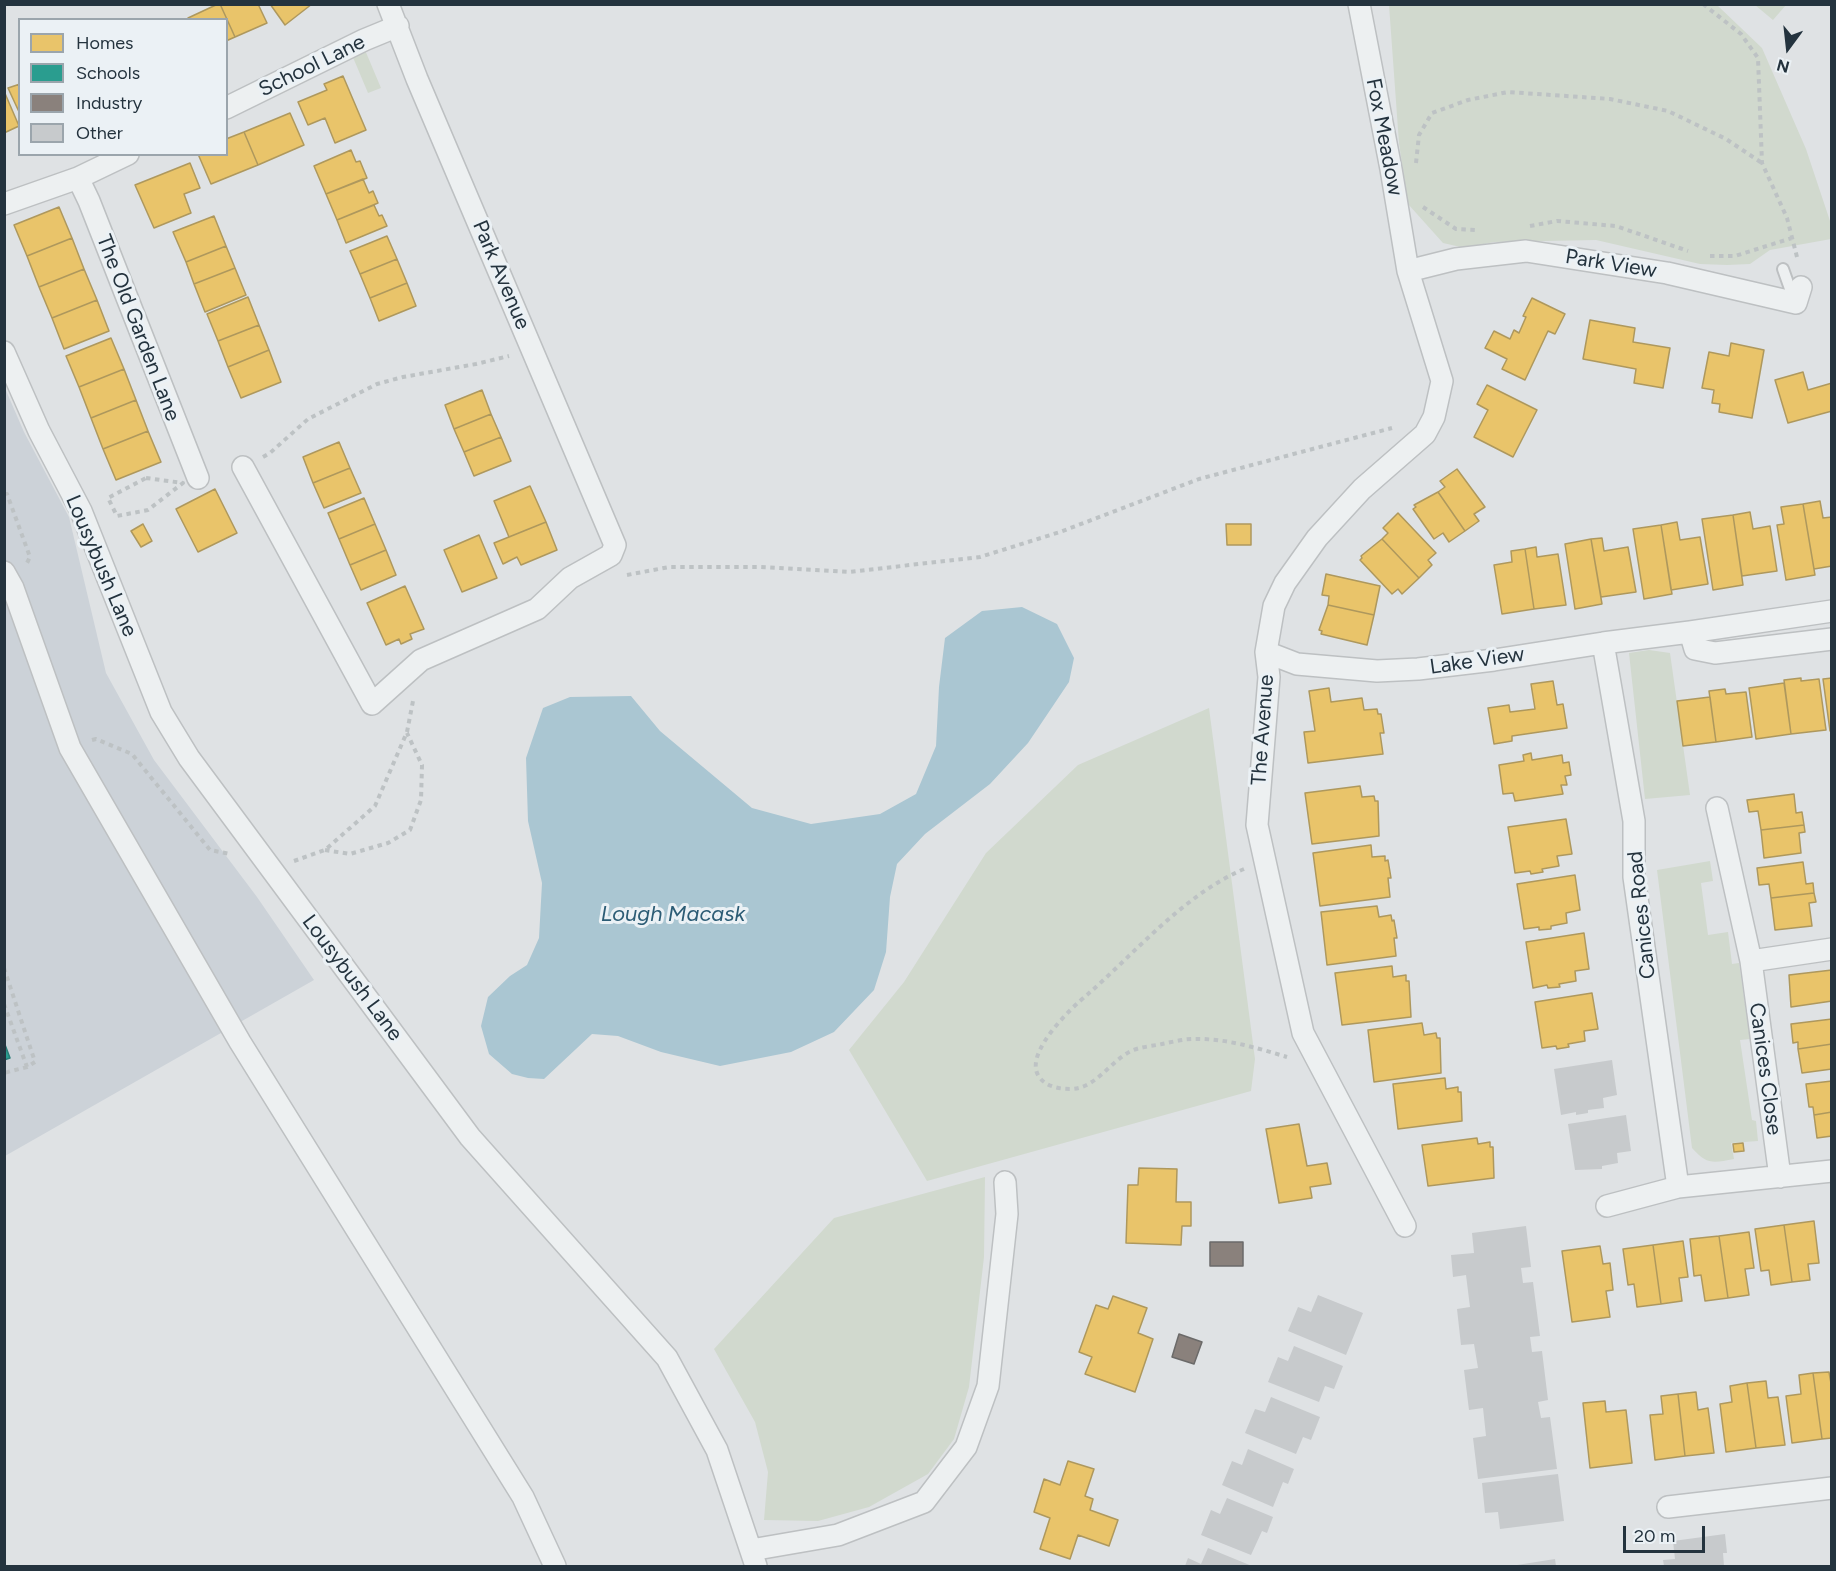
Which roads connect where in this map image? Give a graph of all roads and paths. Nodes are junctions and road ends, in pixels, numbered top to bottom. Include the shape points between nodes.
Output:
1 (387, 4) edge
2 (1359, 4) edge
3 (1703, 4) edge
4 (398, 26) junction
5 (228, 107) edge
6 (125, 156) edge
7 (1762, 163) junction
8 (1416, 167) dead end
9 (78, 178) junction
10 (4, 204) edge
11 (1420, 205) dead end
12 (1524, 226) dead end
13 (1479, 230) dead end
14 (1792, 238) junction
15 (1691, 252) dead end
16 (1702, 256) dead end
17 (1800, 265) dead end
18 (1783, 269) dead end
19 (1408, 271) junction
20 (1798, 295) joint
21 (533, 350) junction
22 (4, 352) edge
23 (1434, 417) junction
24 (243, 467) joint
25 (190, 480) junction
26 (4, 494) edge
27 (626, 575) dead end
28 (9, 580) edge
29 (1832, 610) edge
30 (1690, 632) junction
31 (1832, 639) edge
32 (1603, 643) junction
33 (1266, 652) junction
34 (415, 690) dead end
35 (407, 732) junction
36 (70, 748) junction
37 (1717, 807) dead end
38 (253, 846) junction
39 (325, 850) junction
40 (291, 862) dead end
41 (1265, 862) junction
42 (1832, 950) edge
43 (1750, 961) junction
44 (4, 968) edge
45 (4, 1004) edge
46 (27, 1067) junction
47 (1324, 1072) junction
48 (4, 1073) edge
49 (1832, 1171) edge
50 (1780, 1177) junction
51 (1005, 1182) dead end
52 (1678, 1187) junction
53 (1607, 1206) dead end
54 (1406, 1226) dead end
55 (1832, 1488) edge
56 (1668, 1507) dead end
57 (753, 1558) edge
58 (555, 1566) edge

1 - 4 street, Park Avenue
2 - 19 street, Fox Meadow
3 - 7 path via 1741,34 1758,58
4 - 5 street, School Lane
4 - 21 street, Park Avenue
6 - 9 street
7 - 8 path via 1726,139 1668,111 1610,99 1508,92 1432,113 1419,135
7 - 14 path
9 - 10 street
9 - 25 street, The Old Garden Lane
11 - 13 path via 1456,229
12 - 15 path via 1557,221 1617,226
14 - 16 path via 1735,256
14 - 17 path
18 - 20 lane
19 - 20 street, Park View via 1456,259 1526,251
19 - 23 street, The Avenue via 1442,381
21 - 24 path via 377,384 308,419 270,453
21 - 24 street, Park Avenue via 615,545 610,555 570,578 537,609 421,660 372,704
22 - 38 street, Lousybush Lane via 81,511 161,712
23 - 27 path via 1199,479 980,558 849,572 669,567
23 - 33 street, The Avenue via 1425,434 1362,489 1317,538 1274,606
25 - 25 path via 148,510 117,516 108,498 146,478
26 - 28 path via 30,557
28 - 36 street
29 - 30 street, Lake View
30 - 31 street via 1695,649 1715,653
30 - 32 street, Lake View
32 - 33 street, Lake View via 1377,672 1297,664
32 - 52 street, Canices Road via 1634,821 1634,877
33 - 41 street, The Avenue via 1269,677 1257,825
34 - 35 path
35 - 39 path via 375,806
35 - 39 path via 422,765 421,800 410,830 388,843 350,854
36 - 38 path via 96,739 132,754 210,850 232,854
36 - 58 street via 240,1042 524,1497
37 - 43 street, Canices Close
38 - 57 street, Lousybush Lane via 470,1137 667,1358 717,1450
39 - 40 path
41 - 47 street, The Avenue via 1303,1033
41 - 47 path via 1215,885 1134,950 1052,1031 1035,1063 1036,1071 1042,1082 1071,1089 1099,1077 1132,1050 1192,1038 1233,1042
42 - 43 street
43 - 50 street, Canices Close
44 - 46 path via 35,1062
45 - 46 path
46 - 48 path
47 - 54 street, The Avenue
49 - 50 street
50 - 52 street
51 - 57 street via 1007,1214 988,1386 966,1447 924,1502 838,1535
52 - 53 street
55 - 56 street

